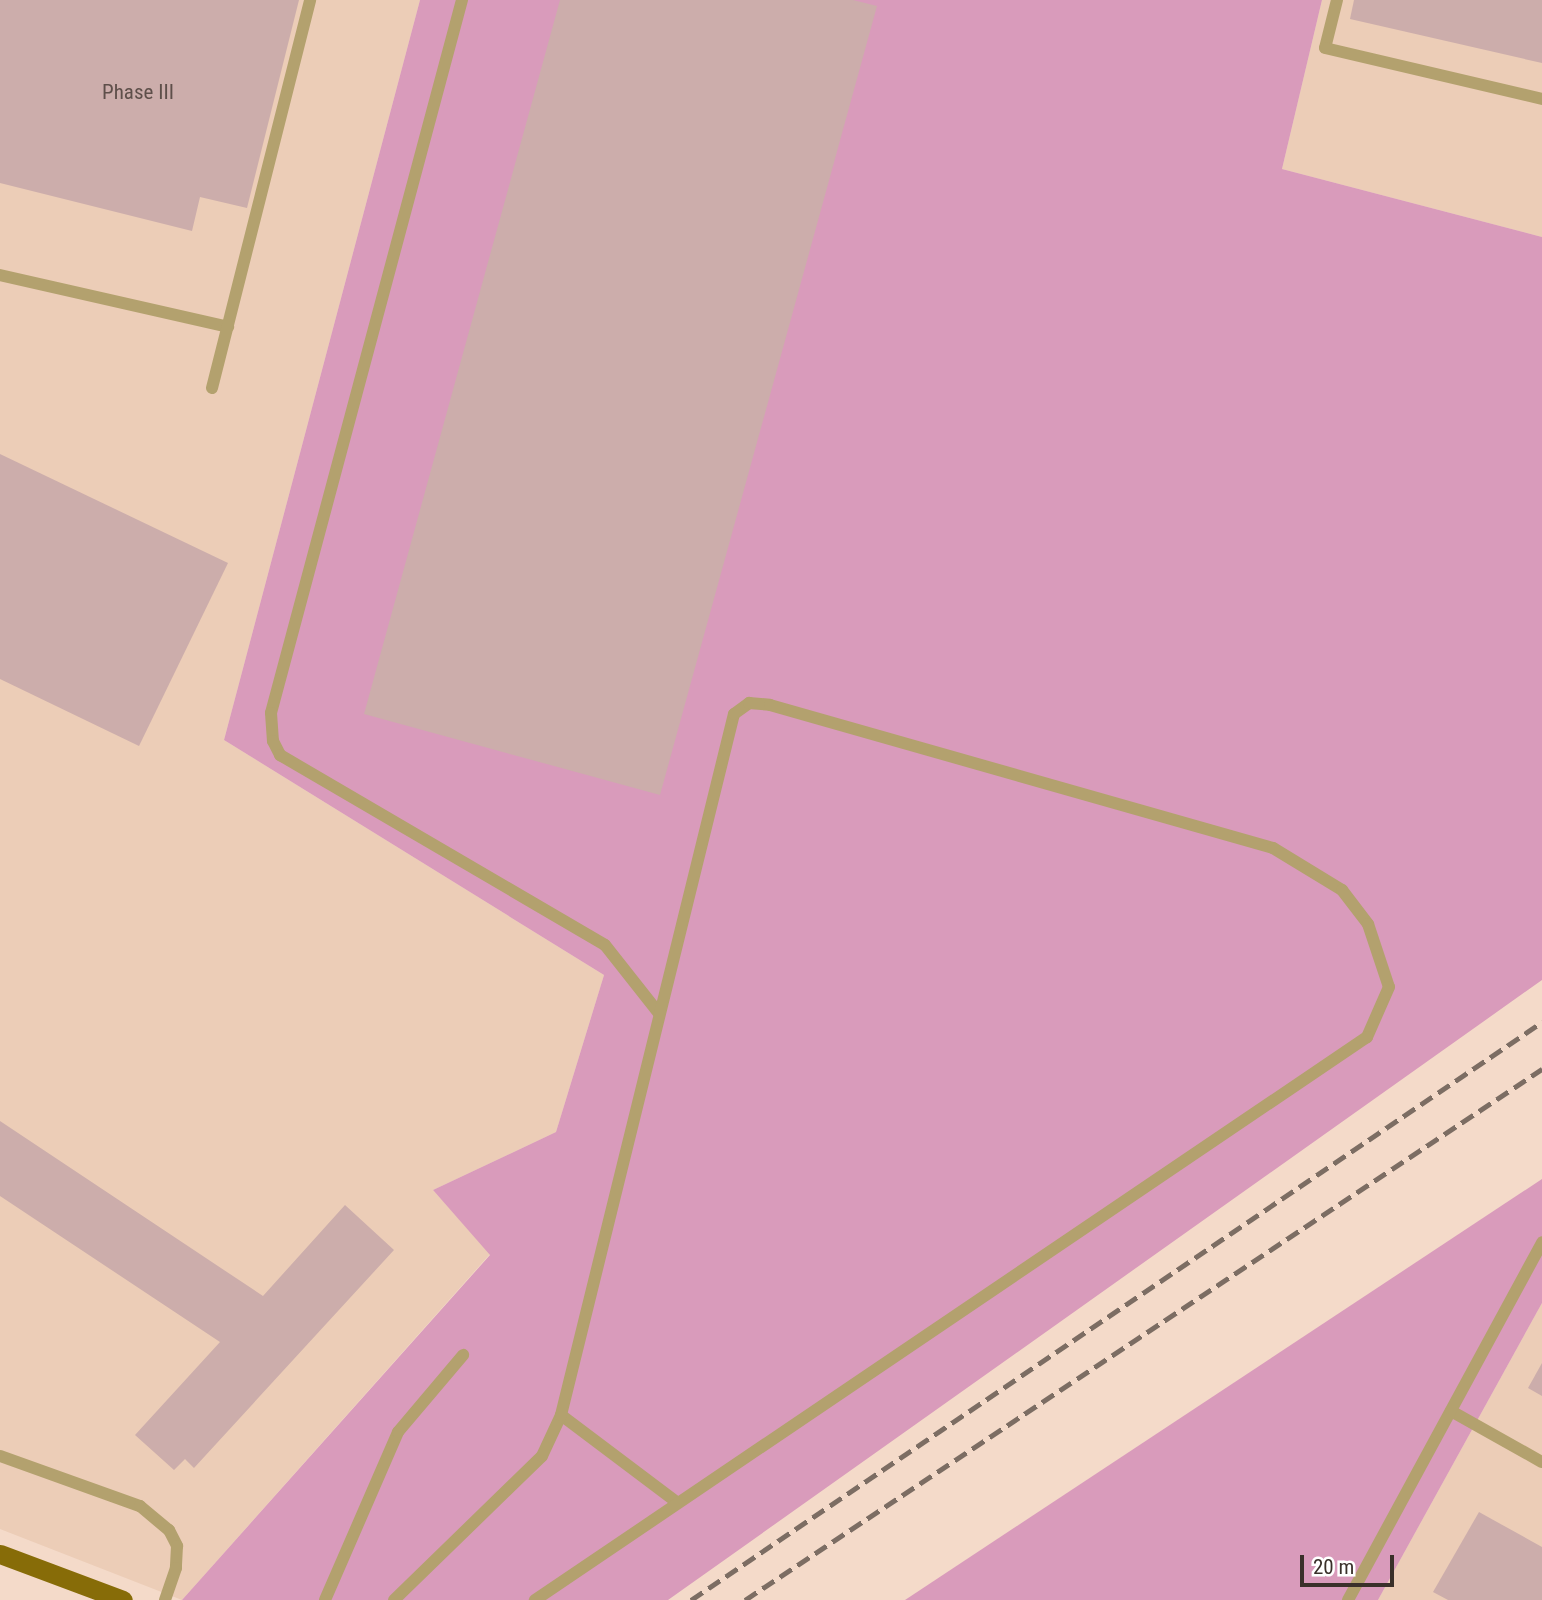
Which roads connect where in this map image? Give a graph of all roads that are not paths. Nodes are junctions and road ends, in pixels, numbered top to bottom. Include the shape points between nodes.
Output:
1 (310, 0) edge
2 (462, 0) edge
3 (1337, 0) edge
4 (1542, 99) edge
5 (0, 275) edge
6 (228, 327) junction
7 (212, 388) dead end
8 (658, 1012) junction
9 (1542, 1242) edge
10 (463, 1355) dead end
11 (1451, 1411) junction
12 (561, 1415) junction
13 (0, 1455) edge
14 (1542, 1462) edge
15 (676, 1501) junction
16 (0, 1555) edge
17 (122, 1600) edge
18 (165, 1600) edge
19 (325, 1600) edge
20 (394, 1600) edge
21 (535, 1600) edge
22 (1348, 1600) edge

1 - 6 lane
2 - 8 lane via 271,713 273,741 280,755 606,945
3 - 4 lane via 1325,48
5 - 6 lane
6 - 7 lane
8 - 12 lane
8 - 15 lane via 734,714 749,703 1273,848 1342,890 1367,924 1389,987 1367,1037 1314,1078
9 - 11 lane
10 - 19 lane via 398,1432
11 - 14 lane
11 - 22 lane
12 - 15 lane
12 - 20 lane via 542,1456
13 - 18 lane via 140,1506 169,1530 177,1546 176,1568
15 - 21 lane
16 - 17 main road

